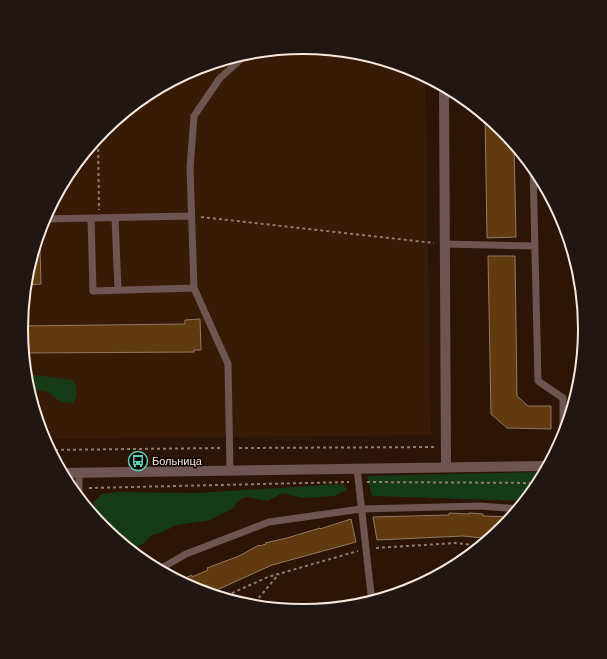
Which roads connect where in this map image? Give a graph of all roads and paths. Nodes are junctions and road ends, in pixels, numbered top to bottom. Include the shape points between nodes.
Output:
1 (238, 62) edge
2 (444, 93) edge
3 (98, 146) edge
4 (533, 176) edge
5 (190, 216) junction
6 (99, 218) junction
7 (115, 218) junction
8 (51, 219) edge
9 (91, 219) junction
10 (445, 244) junction
11 (535, 246) junction
12 (194, 288) junction
13 (118, 290) junction
14 (563, 421) edge
15 (446, 447) junction
16 (229, 448) junction
17 (56, 450) edge
18 (543, 466) edge
19 (446, 467) junction
20 (357, 468) junction
21 (230, 470) junction
22 (68, 473) edge
23 (79, 473) junction
24 (359, 482) junction
25 (533, 483) edge
26 (79, 488) joint
27 (513, 508) edge
28 (361, 509) junction
29 (475, 545) edge
30 (366, 548) junction
31 (164, 567) edge
32 (280, 574) junction
33 (229, 595) edge
34 (371, 597) edge
35 (256, 601) edge

1 - 5 lane via 220,78 194,116
2 - 10 street
3 - 6 path
4 - 11 lane
5 - 7 lane
5 - 10 path
5 - 12 lane
6 - 7 lane
6 - 9 lane
7 - 13 lane
8 - 9 lane
9 - 13 lane via 93,291
10 - 11 lane
10 - 15 street
11 - 14 lane via 538,381 563,398
12 - 13 lane
12 - 16 lane via 228,364
15 - 16 path
15 - 19 street
16 - 17 path
16 - 21 lane
18 - 19 street
19 - 20 street
20 - 21 street
20 - 24 lane
21 - 23 street
22 - 23 street
23 - 26 lane
24 - 25 path
24 - 26 path
24 - 28 lane
27 - 28 lane via 480,506
28 - 30 lane
28 - 31 lane via 268,522 186,554
29 - 30 path via 455,543
30 - 32 path
30 - 34 lane
32 - 33 path
32 - 35 path

